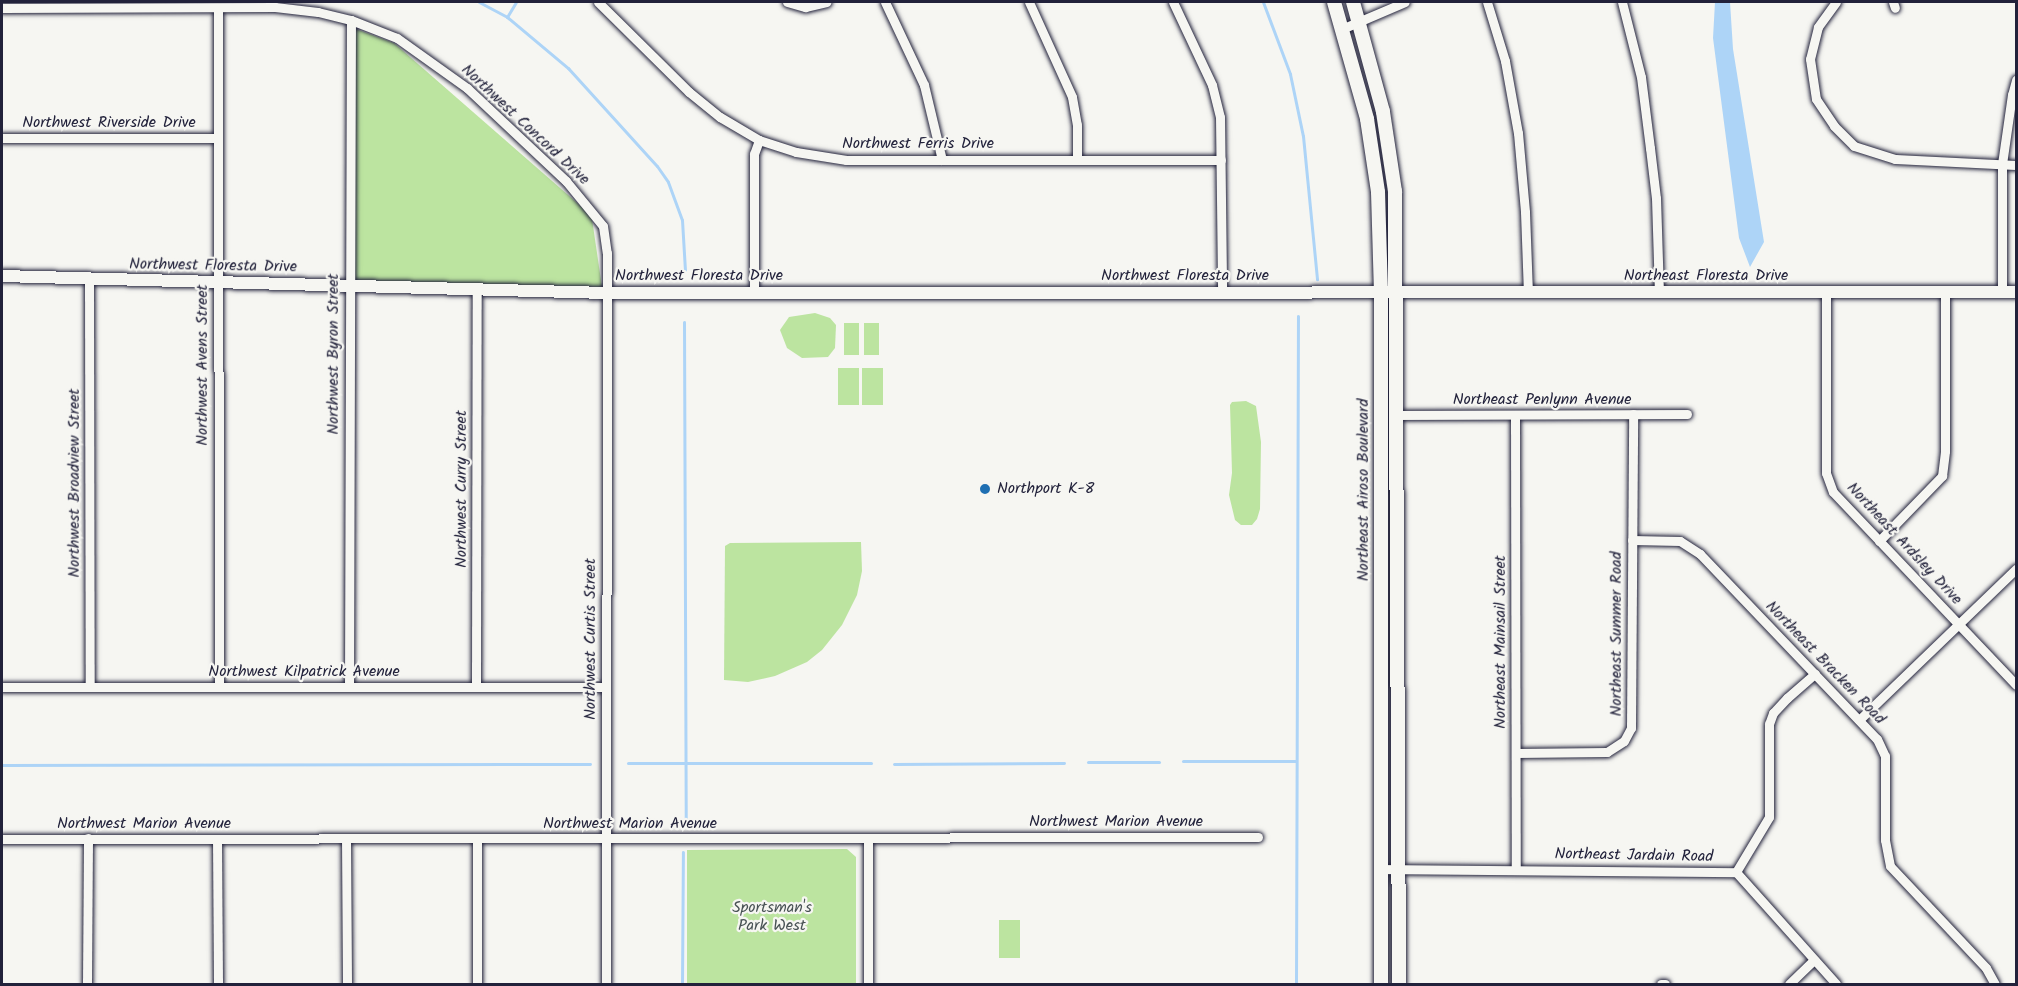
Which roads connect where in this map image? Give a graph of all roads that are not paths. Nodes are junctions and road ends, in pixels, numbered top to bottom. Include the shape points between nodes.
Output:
1 (598, 2) edge
2 (787, 2) edge
3 (826, 2) edge
4 (885, 2) edge
5 (1029, 2) edge
6 (1173, 2) edge
7 (1335, 2) edge
8 (1353, 2) edge
9 (1405, 2) edge
10 (1487, 2) edge
11 (1622, 2) edge
12 (1836, 2) edge
13 (110, 4) edge
14 (2, 8) edge
15 (218, 8) junction
16 (351, 20) junction
17 (1360, 22) junction
18 (1344, 28) junction
19 (2016, 80) edge
20 (2, 138) edge
21 (217, 138) junction
22 (759, 140) junction
23 (1077, 159) junction
24 (942, 160) junction
25 (1221, 160) junction
26 (2002, 164) junction
27 (2016, 165) edge
28 (2, 276) edge
29 (89, 281) junction
30 (218, 282) junction
31 (350, 286) junction
32 (477, 291) junction
33 (1381, 291) junction
34 (754, 292) junction
35 (1826, 292) junction
36 (2002, 292) junction
37 (2016, 292) edge
38 (607, 293) junction
39 (1222, 293) junction
40 (1528, 293) junction
41 (1659, 293) junction
42 (1945, 293) junction
43 (1396, 295) junction
44 (1633, 414) junction
45 (1687, 414) dead end
46 (1398, 415) junction
47 (1515, 416) junction
48 (1632, 540) junction
49 (1879, 541) junction
50 (2016, 569) edge
51 (1958, 623) junction
52 (1815, 675) junction
53 (2016, 685) edge
54 (90, 686) junction
55 (219, 686) junction
56 (2, 687) edge
57 (349, 687) junction
58 (476, 687) junction
59 (606, 687) junction
60 (1859, 720) junction
61 (1516, 753) junction
62 (1258, 837) dead end
63 (88, 838) junction
64 (346, 838) junction
65 (868, 838) junction
66 (2, 839) edge
67 (217, 839) junction
68 (477, 839) junction
69 (606, 839) junction
70 (1380, 868) junction
71 (1398, 869) junction
72 (1516, 869) junction
73 (1736, 872) junction
74 (1813, 961) junction
75 (87, 984) edge
76 (218, 984) edge
77 (347, 984) edge
78 (477, 984) edge
79 (606, 984) edge
80 (868, 984) edge
81 (1381, 984) edge
82 (1399, 984) edge
83 (1789, 984) edge
84 (1836, 984) edge
85 (1995, 984) edge

1 - 22 street, Northwest Ferris Drive via 689,92 720,117
2 - 3 street via 805,7
4 - 24 street via 924,84
5 - 23 street via 1072,96
6 - 25 street via 1212,86 1220,117
7 - 18 main road, Northeast Airoso Boulevard
8 - 17 main road, Northeast Airoso Boulevard
9 - 17 street
10 - 40 street via 1505,62 1518,133
11 - 41 street via 1641,77 1656,198
12 - 26 street via 1818,27 1810,59 1816,99 1854,146 1895,159
13 - 14 street, Northwest Concord Drive
13 - 15 street, Northwest Concord Drive
15 - 16 street, Northwest Concord Drive via 275,7
15 - 21 street, Northwest Avens Street
16 - 31 street, Northwest Byron Street
16 - 38 street, Northwest Concord Drive via 397,38 467,88 566,181 603,226
17 - 18 street
17 - 43 main road, Northeast Airoso Boulevard via 1383,112 1395,191
18 - 33 main road, Northeast Airoso Boulevard via 1367,119 1378,192
19 - 26 street
20 - 21 street, Northwest Riverside Drive
21 - 30 street, Northwest Avens Street
22 - 24 street, Northwest Ferris Drive via 796,152 846,160
22 - 34 street via 754,154
23 - 24 street, Northwest Ferris Drive
23 - 25 street, Northwest Ferris Drive
25 - 39 street
26 - 27 street
26 - 36 street
28 - 29 street, Northwest Floresta Drive
29 - 30 street, Northwest Floresta Drive
29 - 54 street, Northwest Broadview Street
30 - 31 street, Northwest Floresta Drive
30 - 55 street, Northwest Avens Street
31 - 32 street, Northwest Floresta Drive
31 - 57 street, Northwest Byron Street
32 - 38 street, Northwest Floresta Drive
32 - 58 street, Northwest Curry Street
33 - 39 street, Northwest Floresta Drive
33 - 43 street, Northwest Floresta Drive
33 - 70 main road, Northeast Airoso Boulevard
34 - 38 street, Northwest Floresta Drive
34 - 39 street, Northwest Floresta Drive
35 - 41 street, Northeast Floresta Drive
35 - 42 street, Northeast Floresta Drive
35 - 49 street, Northeast Ardsley Drive via 1826,473 1833,492
36 - 37 street, Northeast Floresta Drive
36 - 42 street, Northeast Floresta Drive
38 - 59 street, Northwest Curtis Street
40 - 41 street, Northeast Floresta Drive
40 - 43 street, Northeast Floresta Drive
42 - 49 street via 1942,476
43 - 46 main road, Northeast Airoso Boulevard
44 - 45 street, Northeast Penlynn Avenue
44 - 47 street, Northeast Penlynn Avenue
44 - 48 street, Northeast Summer Road
46 - 47 street, Northeast Penlynn Avenue
46 - 71 main road, Northeast Airoso Boulevard
47 - 61 street, Northeast Mainsail Street
48 - 52 street, Northeast Bracken Road via 1680,541 1700,554
48 - 61 street, Northeast Summer Road via 1631,728 1624,741 1607,753
49 - 51 street, Northeast Ardsley Drive
50 - 51 street
51 - 53 street, Northeast Ardsley Drive
51 - 60 street
52 - 60 street, Northeast Bracken Road
52 - 73 street via 1773,713 1769,724 1769,817
54 - 55 street, Northwest Kilpatrick Avenue
54 - 56 street, Northwest Kilpatrick Avenue
55 - 57 street, Northwest Kilpatrick Avenue
57 - 58 street, Northwest Kilpatrick Avenue
58 - 59 street, Northwest Kilpatrick Avenue
59 - 69 street, Northwest Curtis Street
60 - 85 street, Northeast Bracken Road via 1881,744 1885,756 1885,840 1890,866 1986,968
61 - 72 street, Northeast Mainsail Street
62 - 65 street, Northwest Marion Avenue
63 - 66 street, Northwest Marion Avenue
63 - 67 street, Northwest Marion Avenue
63 - 75 street
64 - 67 street, Northwest Marion Avenue
64 - 68 street, Northwest Marion Avenue
64 - 77 street
65 - 69 street, Northwest Marion Avenue
65 - 80 street
67 - 76 street
68 - 69 street, Northwest Marion Avenue
68 - 78 street
69 - 79 street, Northwest Curtis Street
70 - 71 street, Northeast Jardain Road
70 - 81 main road, Northeast Airoso Boulevard
71 - 72 street, Northeast Jardain Road
71 - 82 main road, Northeast Airoso Boulevard
72 - 73 street, Northeast Jardain Road
73 - 74 street, Northeast Jardain Road
74 - 83 street
74 - 84 street, Northeast Jardain Road

